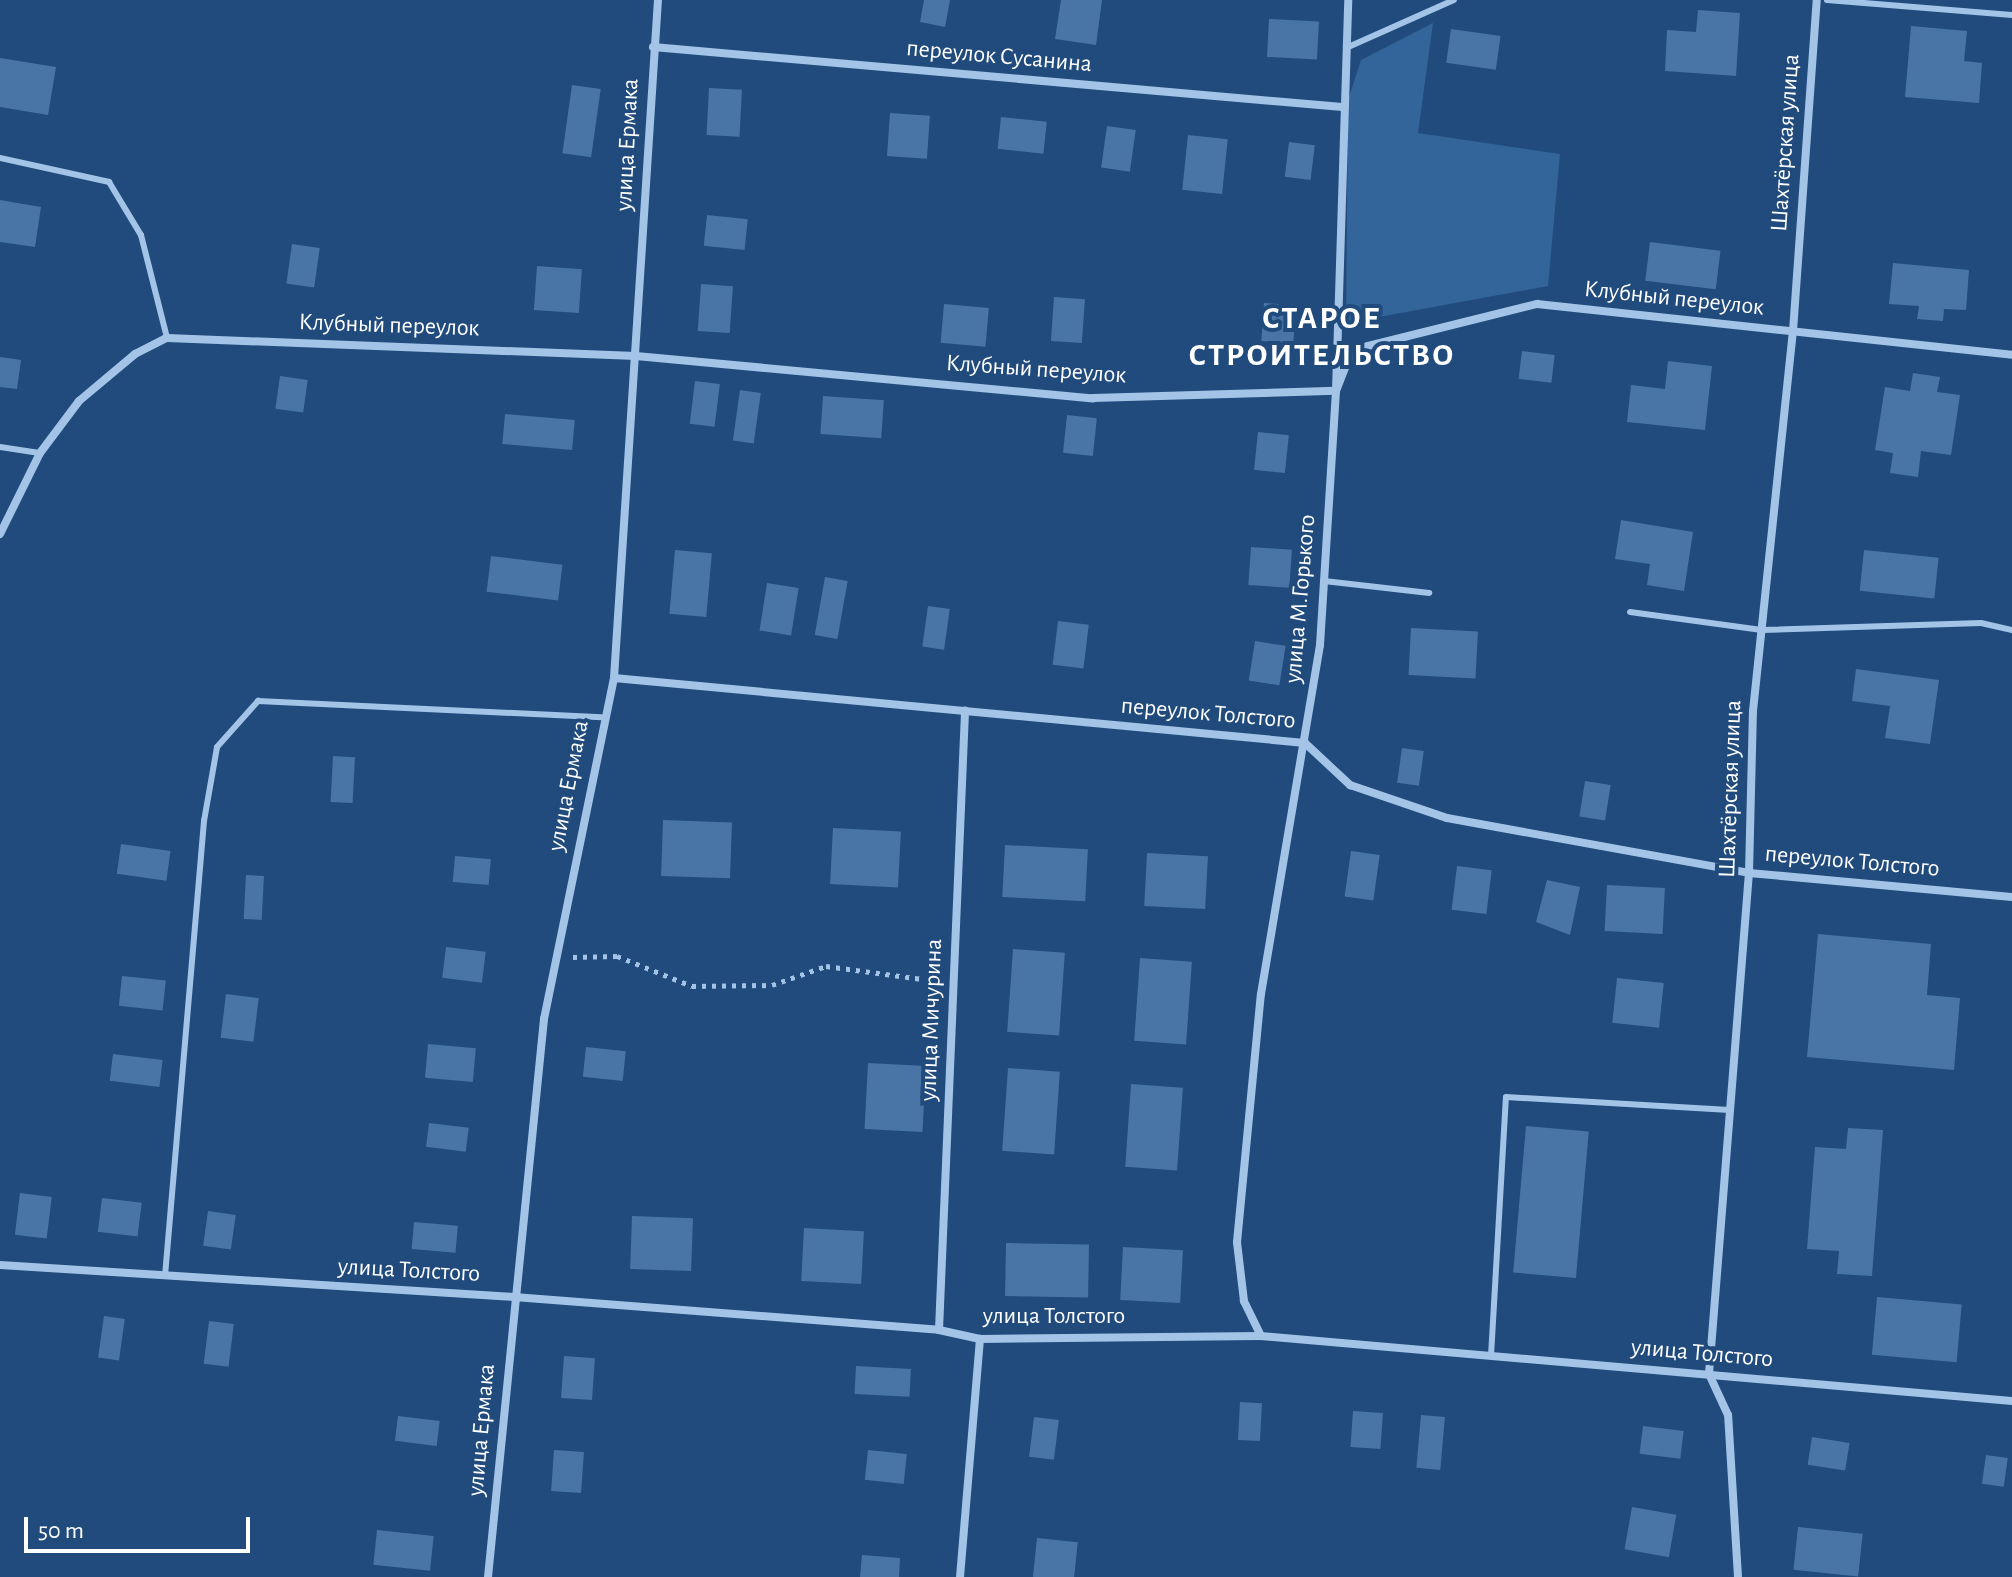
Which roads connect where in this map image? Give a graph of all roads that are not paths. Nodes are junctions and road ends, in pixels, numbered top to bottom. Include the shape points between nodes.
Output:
1 (658, 0) edge
2 (1348, 0) edge
3 (1454, 0) edge
4 (1817, 0) edge
5 (1827, 0) edge
6 (2012, 15) edge
7 (653, 47) junction
8 (1346, 48) junction
9 (1342, 107) junction
10 (0, 158) edge
11 (1793, 331) junction
12 (167, 338) junction
13 (2012, 355) edge
14 (636, 356) junction
15 (1336, 391) junction
16 (0, 447) edge
17 (40, 453) junction
18 (0, 534) edge
19 (1324, 581) junction
20 (1429, 593) dead end
21 (1630, 612) dead end
22 (1762, 630) junction
23 (2012, 630) edge
24 (614, 678) junction
25 (965, 711) junction
26 (602, 717) junction
27 (1305, 743) junction
28 (1749, 873) junction
29 (2012, 897) edge
30 (1730, 1110) junction
31 (0, 1265) edge
32 (165, 1276) junction
33 (514, 1297) junction
34 (939, 1330) junction
35 (1261, 1336) junction
36 (980, 1339) junction
37 (1491, 1356) junction
38 (1709, 1374) junction
39 (2012, 1401) edge
40 (488, 1577) edge
41 (960, 1577) edge
42 (1738, 1577) edge

1 - 7 street, улица Ермака
2 - 8 street, улица М.Горького
3 - 8 lane
4 - 11 street, Шахтёрская улица
5 - 6 lane
7 - 9 street, переулок Сусанина
7 - 14 street, улица Ермака
8 - 9 street, улица М.Горького
9 - 15 street, улица М.Горького
10 - 12 lane via 109,182 141,235
11 - 13 street, Клубный переулок
11 - 15 street, Клубный переулок via 1537,304 1352,350
11 - 22 street, Шахтёрская улица
12 - 14 street, Клубный переулок
12 - 17 street via 110,372
14 - 15 street, Клубный переулок via 1093,398
14 - 24 street, улица Ермака
15 - 19 street, улица М.Горького
16 - 17 lane
17 - 18 street
19 - 20 lane
19 - 27 street, улица М.Горького
21 - 22 lane
22 - 23 lane via 1981,623
22 - 28 street, Шахтёрская улица via 1753,711
24 - 25 street, переулок Толстого
24 - 26 street, улица Ермака
25 - 27 street, переулок Толстого
25 - 34 street, улица Мичурина
26 - 32 lane via 258,701 217,747 204,821
26 - 33 street, улица Ермака via 544,1019
27 - 28 street, переулок Толстого via 1350,785 1447,818
27 - 35 street, улица М.Горького via 1261,994 1237,1242 1244,1301
28 - 29 street, переулок Толстого
28 - 30 street, Шахтёрская улица
30 - 37 lane via 1506,1097
30 - 38 street, Шахтёрская улица
31 - 32 street, улица Толстого
32 - 33 street, улица Толстого
33 - 34 street, улица Толстого
33 - 40 street, улица Ермака
34 - 36 street, улица Толстого
35 - 36 street, улица Толстого
35 - 37 street, улица Толстого
36 - 41 street
37 - 38 street, улица Толстого
38 - 39 street, улица Толстого
38 - 42 street, Шахтёрская улица via 1728,1415

